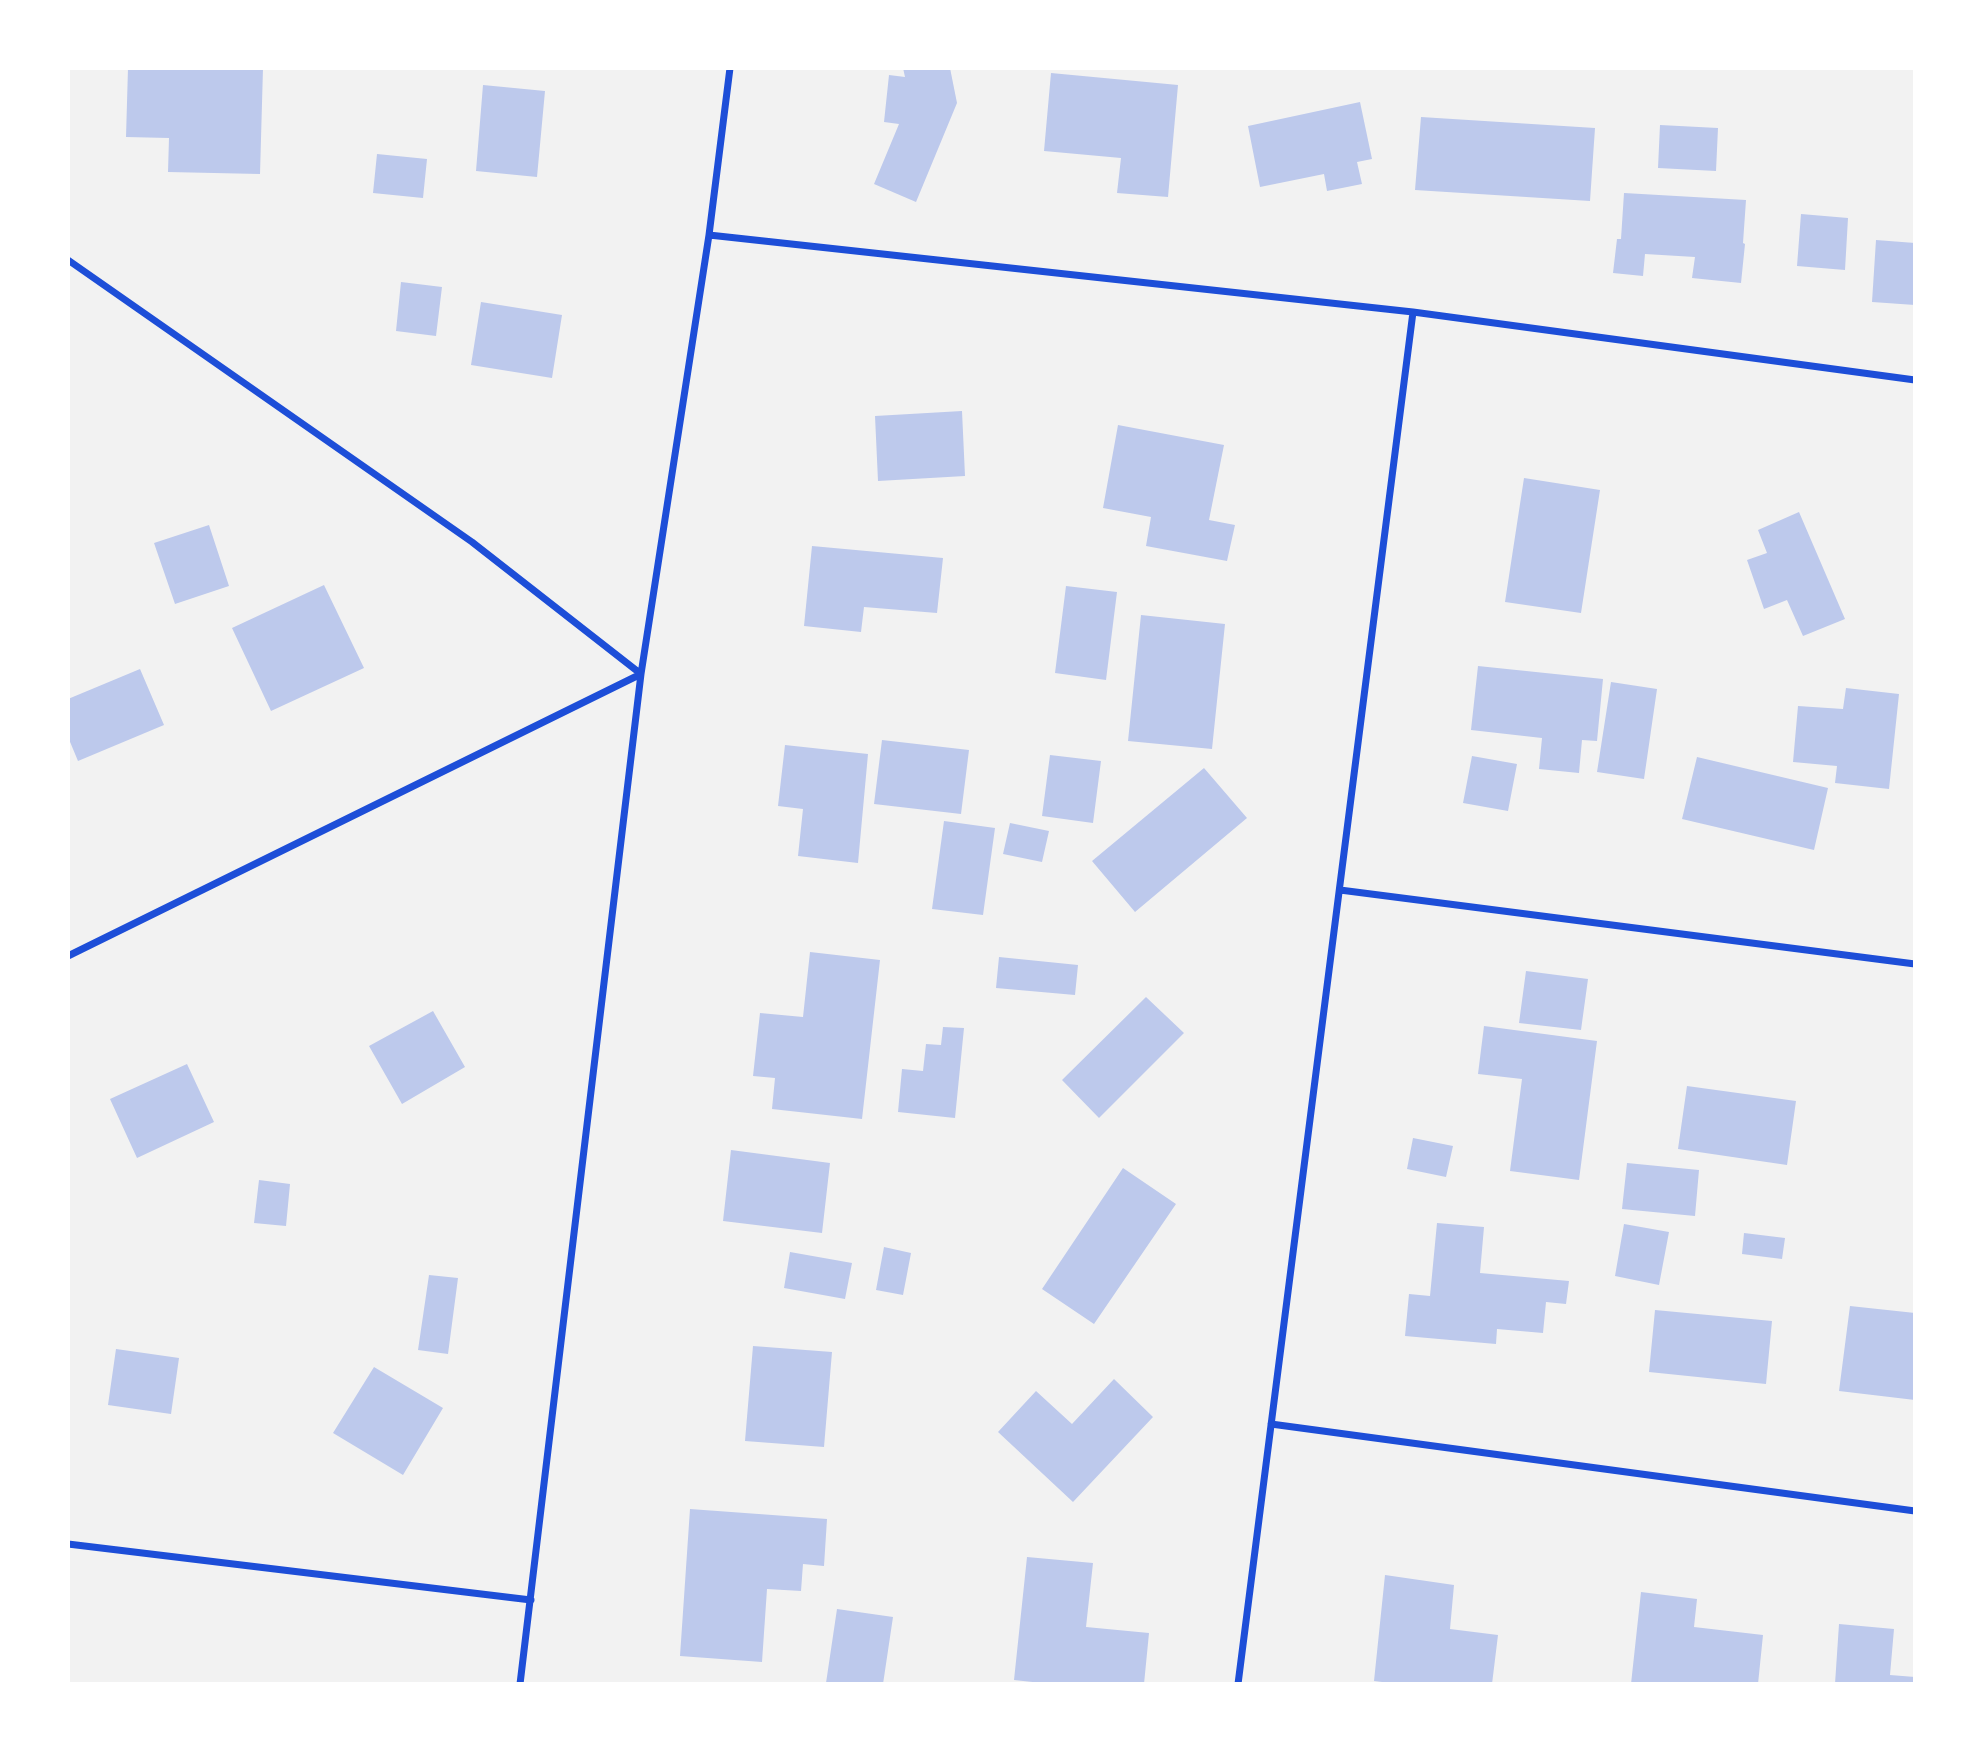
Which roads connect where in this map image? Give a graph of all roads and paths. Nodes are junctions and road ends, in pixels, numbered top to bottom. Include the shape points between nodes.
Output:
1 (730, 68) edge
2 (709, 235) junction
3 (68, 260) edge
4 (1413, 312) junction
5 (1915, 380) edge
6 (640, 674) junction
7 (1340, 890) junction
8 (68, 956) edge
9 (1915, 964) edge
10 (1271, 1424) junction
11 (1915, 1511) edge
12 (68, 1544) edge
13 (531, 1600) junction
14 (520, 1684) edge
15 (1238, 1684) edge

1 - 2 street
2 - 4 street
2 - 6 street
3 - 6 street via 472,542
4 - 5 street
4 - 7 street
6 - 8 street
6 - 13 street
7 - 9 street
7 - 10 street
10 - 11 street
10 - 15 street
12 - 13 street
13 - 14 street

